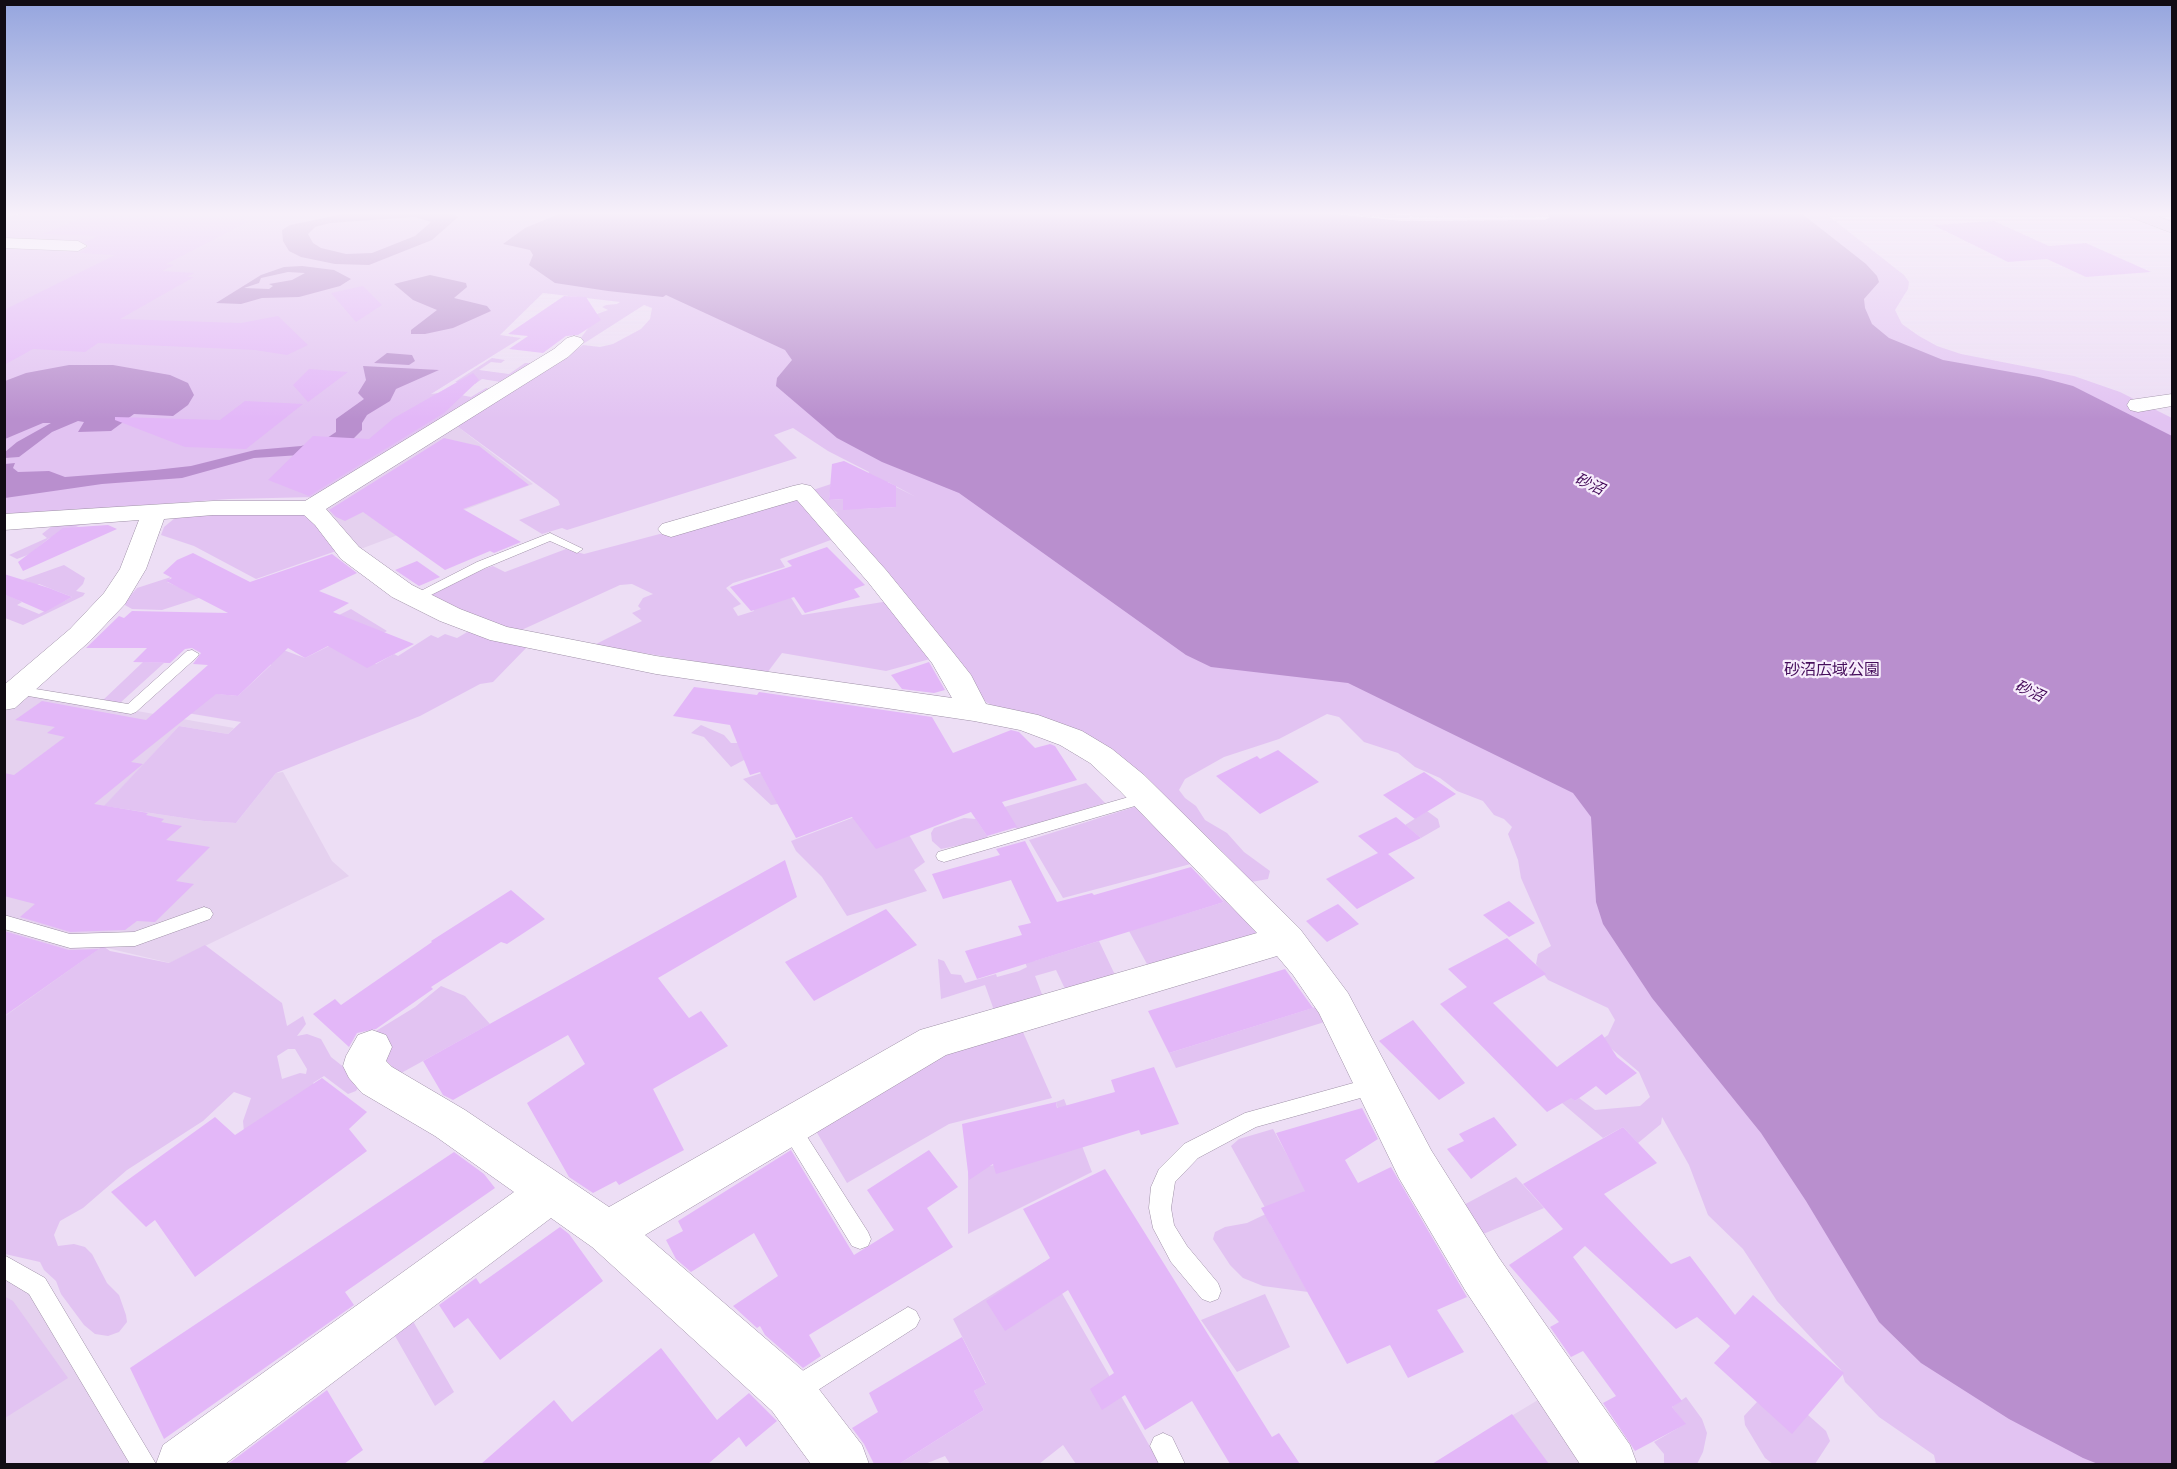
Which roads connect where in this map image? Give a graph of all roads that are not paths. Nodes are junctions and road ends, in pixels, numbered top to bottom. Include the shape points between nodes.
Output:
1 (574, 342) dead end
2 (2172, 400) edge
3 (2138, 405) dead end
4 (309, 508) junction
5 (154, 513) junction
6 (4, 522) edge
7 (672, 529) dead end
8 (577, 549) dead end
9 (414, 598) junction
10 (192, 654) dead end
11 (9, 697) edge
12 (974, 711) junction
13 (1146, 797) junction
14 (944, 856) dead end
15 (204, 914) dead end
16 (4, 922) edge
17 (1287, 939) junction
18 (372, 1047) dead end
19 (1377, 1085) junction
20 (788, 1124) junction
21 (549, 1193) junction
22 (608, 1232) junction
23 (860, 1239) dead end
24 (4, 1266) edge
25 (1210, 1291) dead end
26 (908, 1319) dead end
27 (790, 1393) junction
28 (144, 1464) edge
29 (182, 1464) edge
30 (843, 1464) edge
31 (1611, 1464) edge

1 - 4 street
2 - 3 street
4 - 5 street via 213,508
4 - 9 street via 324,520 350,553
5 - 6 street
5 - 11 street via 133,569 115,598 80,635
7 - 12 street via 802,491 878,576 956,675
8 - 9 lane via 550,537
9 - 12 street via 500,634 572,649
10 - 11 lane via 131,709
12 - 13 street via 1036,724 1071,738 1101,756
13 - 14 lane
13 - 17 street
15 - 16 lane via 135,939 95,941 49,937
17 - 19 street via 1334,1004
17 - 20 street via 934,1042
18 - 21 street via 364,1066 377,1080 450,1123
19 - 25 lane via 1230,1128 1191,1151 1166,1176 1160,1208 1164,1228 1179,1254
19 - 31 street via 1415,1164 1482,1274
20 - 22 street
20 - 23 lane
21 - 22 street
21 - 29 street
22 - 27 street
24 - 28 lane via 37,1286
26 - 27 lane
27 - 30 street

